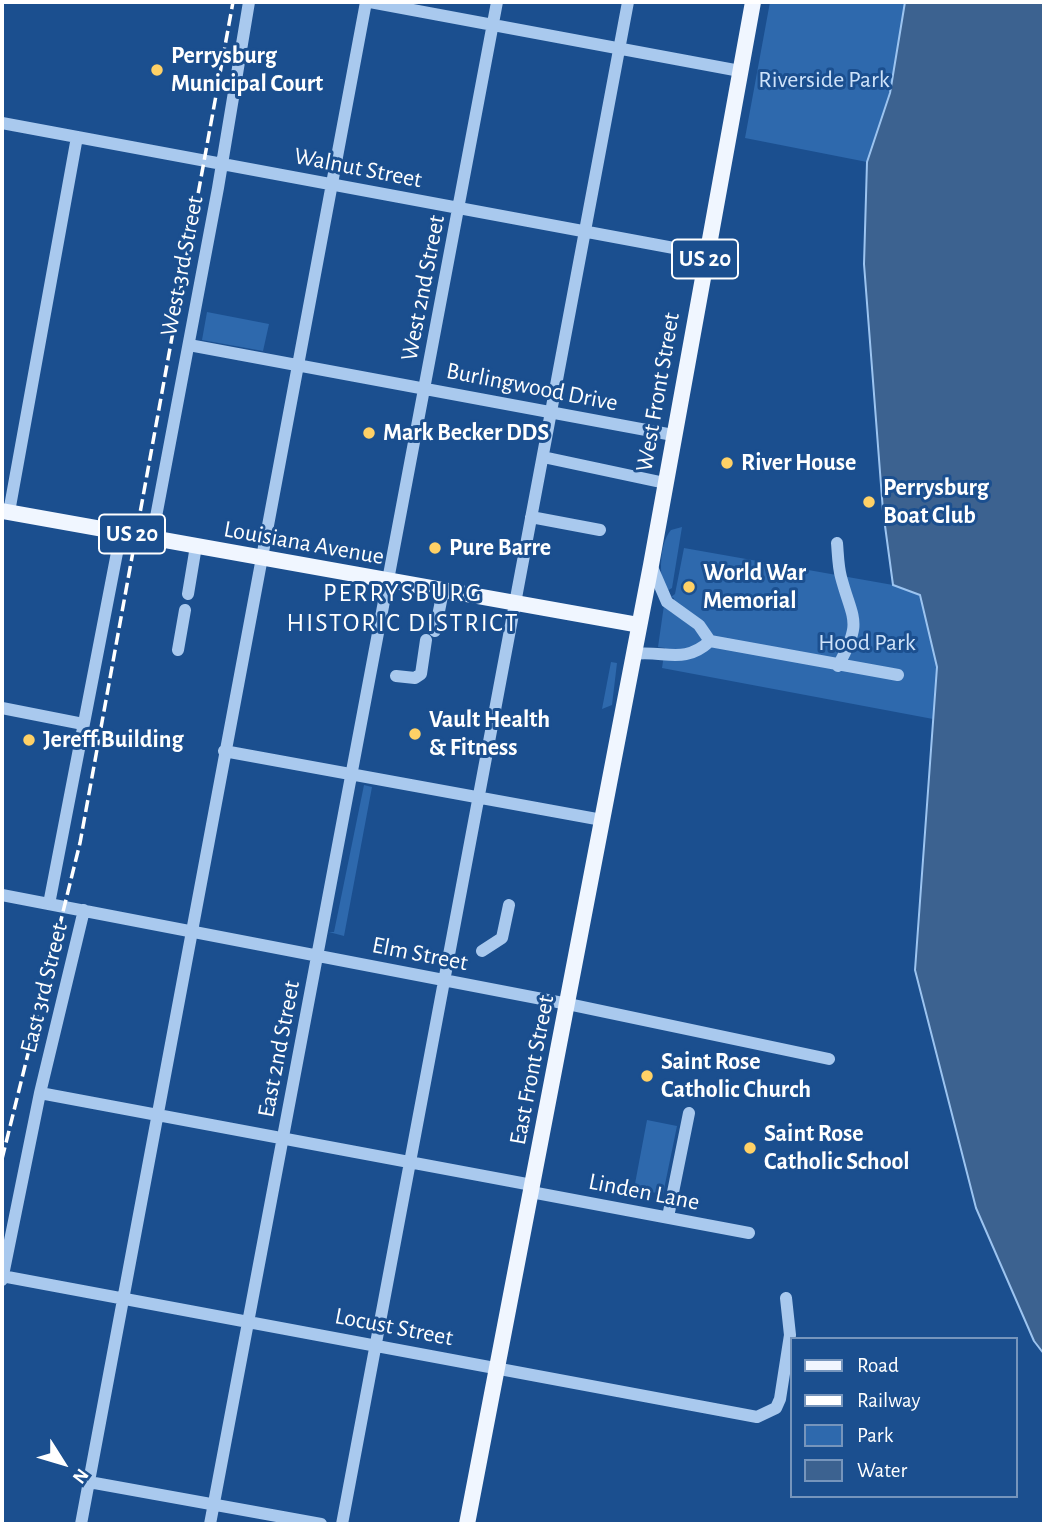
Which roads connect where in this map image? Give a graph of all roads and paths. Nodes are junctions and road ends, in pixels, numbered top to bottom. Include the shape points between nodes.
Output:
1 (249, 2) edge
2 (368, 2) edge
3 (497, 2) edge
4 (628, 2) edge
5 (753, 2) edge
6 (493, 25) junction
7 (619, 48) junction
8 (740, 71) junction
9 (2, 123) edge
10 (78, 137) junction
11 (221, 164) junction
12 (332, 184) junction
13 (459, 208) junction
14 (583, 232) junction
15 (706, 254) junction
16 (188, 345) junction
17 (298, 366) junction
18 (425, 388) junction
19 (551, 412) junction
20 (673, 435) junction
21 (543, 457) junction
22 (665, 483) junction
23 (6, 512) edge
24 (531, 517) junction
25 (600, 530) dead end
26 (121, 532) junction
27 (152, 538) junction
28 (837, 543) dead end
29 (196, 546) junction
30 (261, 558) junction
31 (651, 565) junction
32 (387, 581) junction
33 (443, 591) junction
34 (188, 594) dead end
35 (515, 604) junction
36 (185, 610) dead end
37 (639, 625) junction
38 (432, 637) junction
39 (710, 641) junction
40 (178, 650) dead end
41 (633, 653) junction
42 (838, 666) junction
43 (898, 675) dead end
44 (396, 676) dead end
45 (425, 680) dead end
46 (2, 708) edge
47 (83, 724) junction
48 (225, 751) junction
49 (352, 773) junction
50 (478, 796) junction
51 (602, 821) junction
52 (2, 895) edge
53 (49, 904) junction
54 (509, 905) dead end
55 (84, 910) junction
56 (190, 931) junction
57 (482, 951) dead end
58 (318, 955) junction
59 (442, 980) junction
60 (568, 1004) junction
61 (829, 1059) dead end
62 (40, 1093) junction
63 (689, 1113) dead end
64 (156, 1116) junction
65 (284, 1139) junction
66 (411, 1162) junction
67 (532, 1188) junction
68 (668, 1217) junction
69 (749, 1233) dead end
70 (2, 1277) edge
71 (121, 1298) junction
72 (786, 1298) dead end
73 (249, 1322) junction
74 (378, 1346) junction
75 (495, 1368) junction
76 (89, 1482) junction
77 (214, 1504) junction
78 (81, 1524) edge
79 (210, 1524) edge
80 (321, 1524) edge
81 (342, 1524) edge
82 (467, 1524) edge

1 - 11 street, West 3rd Street
2 - 6 street
2 - 12 street
3 - 6 street, West 2nd Street
4 - 7 street
5 - 8 main road, West Front Street / US 20
6 - 7 street
6 - 13 street, West 2nd Street
7 - 8 street
7 - 14 street
8 - 15 main road, West Front Street / US 20
9 - 10 street, Walnut Street
10 - 11 street, Walnut Street
10 - 23 street
11 - 12 street, Walnut Street
11 - 16 street, West 3rd Street
12 - 13 street, Walnut Street
12 - 17 street
13 - 14 street, Walnut Street
13 - 18 street, West 2nd Street
14 - 15 street, Walnut Street
14 - 19 street
15 - 20 main road, West Front Street / US 20
16 - 17 street, Burlingwood Drive
16 - 27 street, West 3rd Street
17 - 18 street, Burlingwood Drive
17 - 30 street
18 - 19 street, Burlingwood Drive
18 - 32 street, West 2nd Street
19 - 20 street, Burlingwood Drive
19 - 21 street
20 - 22 main road, West Front Street / US 20
21 - 22 street
21 - 24 street
22 - 31 main road, West Front Street / US 20
23 - 26 main road, Louisiana Avenue / US 20
24 - 25 street
24 - 35 street
26 - 27 main road, Louisiana Avenue / US 20
26 - 47 street, East 3rd Street
27 - 29 main road, Louisiana Avenue / US 20
28 - 42 street via 854,622
29 - 30 main road, Louisiana Avenue / US 20
29 - 34 street
30 - 32 main road, Louisiana Avenue / US 20
30 - 48 street
31 - 37 main road, West Front Street / US 20
31 - 39 street via 667,602 699,625
32 - 33 main road, Louisiana Avenue / US 20
32 - 49 street, East 2nd Street
33 - 35 main road, Louisiana Avenue / US 20
33 - 38 street
35 - 37 main road, Louisiana Avenue / US 20
35 - 50 street
36 - 40 street
37 - 41 main road, East Front Street
38 - 44 street via 421,674 415,678
38 - 45 street
39 - 41 street via 699,652 684,656
39 - 42 street
41 - 51 main road, East Front Street
42 - 43 street
46 - 47 street
47 - 53 street, East 3rd Street
48 - 49 street
48 - 56 street
49 - 50 street
49 - 58 street, East 2nd Street
50 - 51 street
50 - 59 street
51 - 60 main road, East Front Street
52 - 53 street, Elm Street
53 - 55 street, Elm Street
54 - 57 street via 502,938
55 - 56 street, Elm Street
55 - 62 street, East 3rd Street
56 - 58 street, Elm Street
56 - 64 street
58 - 59 street, Elm Street
58 - 65 street, East 2nd Street
59 - 60 street, Elm Street
59 - 66 street
60 - 61 street, Elm Street
60 - 67 main road, East Front Street
62 - 64 street, Linden Lane
62 - 70 street, East 3rd Street
63 - 68 street
64 - 65 street, Linden Lane
64 - 71 street
65 - 66 street, Linden Lane
65 - 73 street, East 2nd Street
66 - 67 street, Linden Lane
66 - 74 street
67 - 68 street, Linden Lane
67 - 75 main road, East Front Street
68 - 69 street, Linden Lane
70 - 71 street, Locust Street
71 - 73 street, Locust Street
71 - 76 street
72 - 75 street, Locust Street via 790,1335 780,1399 766,1415 748,1416
73 - 74 street, Locust Street
73 - 77 street, East 2nd Street
74 - 75 street, Locust Street
74 - 81 street
75 - 82 main road, East Front Street
76 - 77 street
76 - 78 street
77 - 79 street, East 2nd Street
77 - 80 street

